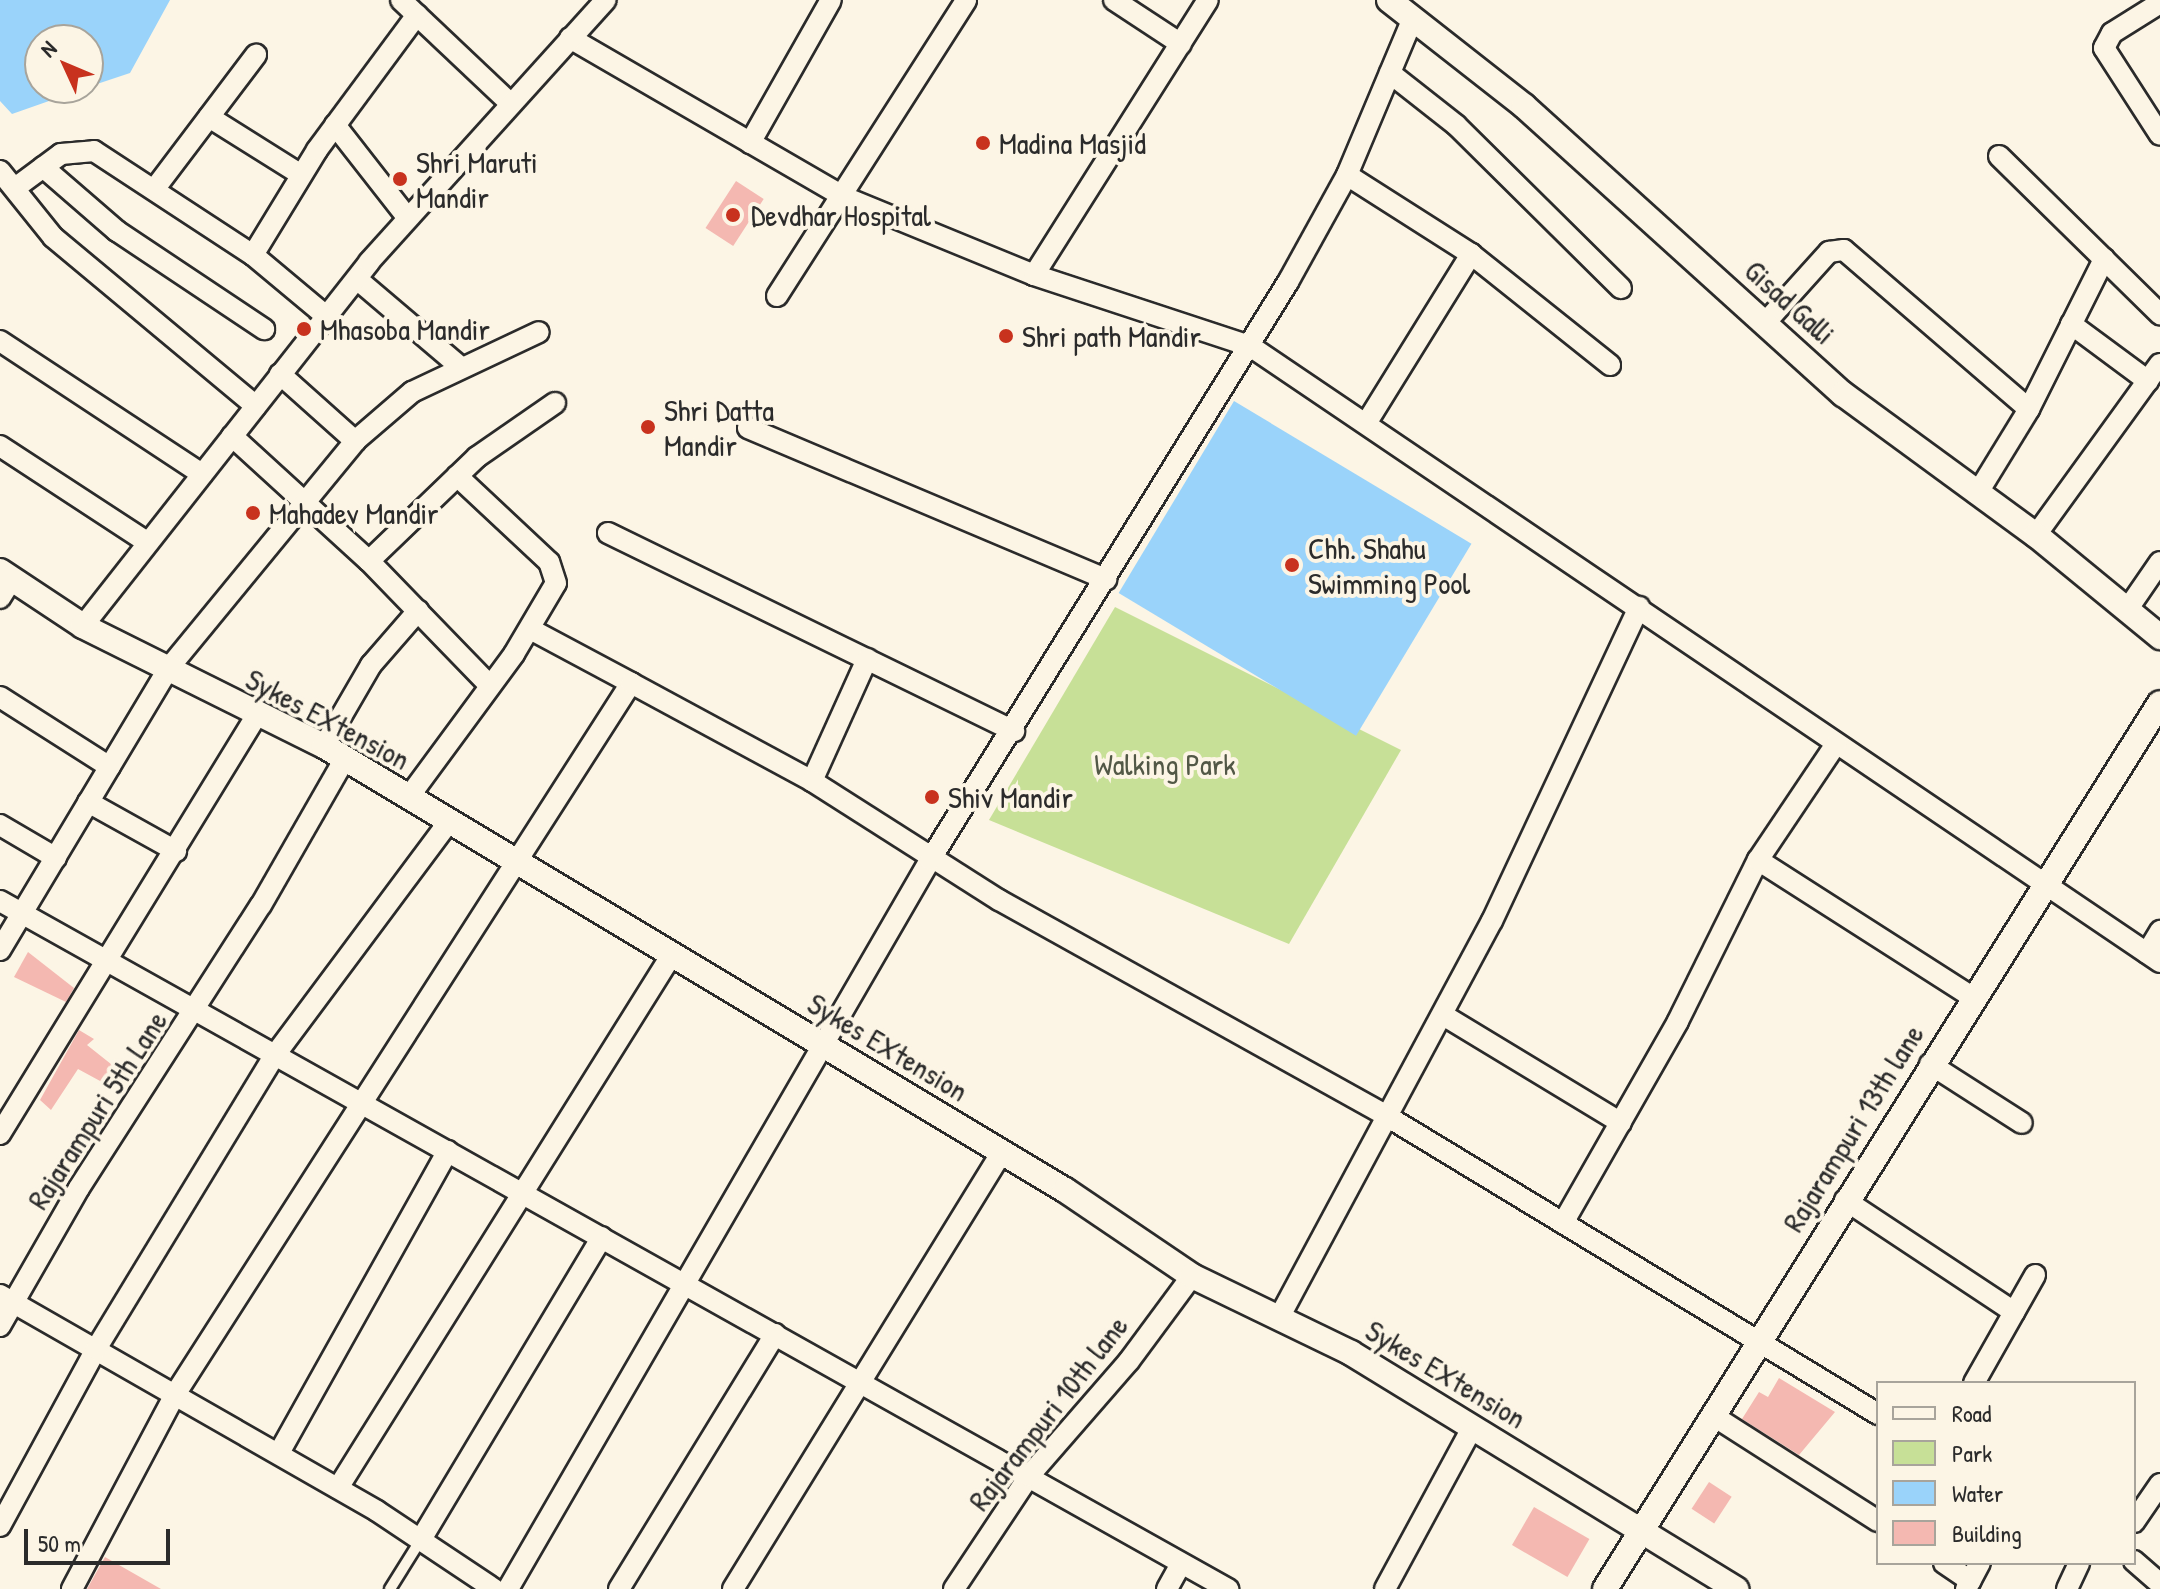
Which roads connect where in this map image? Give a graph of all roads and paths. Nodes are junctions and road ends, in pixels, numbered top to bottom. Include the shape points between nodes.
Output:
1 (606, 0) edge
2 (831, 0) edge
3 (1114, 0) edge
4 (1208, 0) edge
5 (1389, 0) edge
6 (957, 3) edge
7 (2160, 3) edge
8 (407, 4) edge
9 (1413, 18) junction
10 (570, 38) junction
11 (1181, 44) junction
12 (256, 55) dead end
13 (1390, 73) junction
14 (509, 102) junction
15 (209, 117) junction
16 (335, 125) junction
17 (2159, 129) edge
18 (750, 143) junction
19 (1999, 156) dead end
20 (43, 167) junction
21 (0, 171) edge
22 (300, 174) junction
23 (1347, 175) junction
24 (156, 187) junction
25 (15, 188) junction
26 (844, 197) junction
27 (407, 217) junction
28 (1471, 254) junction
29 (253, 255) junction
30 (2104, 259) junction
31 (1034, 275) junction
32 (357, 279) junction
33 (1621, 288) dead end
34 (777, 296) dead end
35 (2160, 314) edge
36 (326, 316) junction
37 (1765, 323) junction
38 (2071, 324) junction
39 (264, 329) dead end
40 (539, 332) dead end
41 (0, 341) edge
42 (1250, 346) junction
43 (458, 365) junction
44 (1610, 365) dead end
45 (2154, 372) edge
46 (280, 374) junction
47 (555, 403) dead end
48 (256, 406) junction
49 (2029, 409) junction
50 (1367, 422) junction
51 (748, 428) dead end
52 (232, 436) junction
53 (355, 441) junction
54 (0, 446) edge
55 (202, 474) junction
56 (457, 476) junction
57 (1977, 494) junction
58 (306, 504) junction
59 (608, 533) dead end
60 (2036, 535) junction
61 (145, 541) junction
62 (369, 561) junction
63 (2160, 562) edge
64 (1106, 579) junction
65 (4, 582) edge
66 (1639, 607) junction
67 (2127, 610) junction
68 (418, 611) junction
69 (83, 626) junction
70 (530, 629) junction
71 (2160, 637) edge
72 (867, 659) junction
73 (168, 669) junction
74 (631, 683) junction
75 (488, 684) junction
76 (0, 697) edge
77 (2160, 703) edge
78 (257, 715) junction
79 (1014, 731) junction
80 (1836, 744) junction
81 (324, 746) junction
82 (344, 760) junction
83 (110, 767) junction
84 (812, 781) junction
85 (408, 798) junction
86 (88, 802) junction
87 (448, 823) junction
88 (0, 825) edge
89 (176, 851) junction
90 (56, 858) junction
91 (930, 860) junction
92 (1758, 860) junction
93 (514, 865) junction
94 (2046, 885) junction
95 (0, 901) edge
96 (22, 914) junction
97 (2160, 931) edge
98 (0, 950) edge
99 (671, 956) junction
100 (2153, 958) edge
101 (108, 962) junction
102 (1972, 997) junction
103 (196, 1011) junction
104 (1443, 1015) junction
105 (823, 1047) junction
106 (275, 1055) junction
107 (1930, 1064) junction
108 (359, 1101) junction
109 (1385, 1115) junction
110 (1621, 1123) junction
111 (2022, 1123) dead end
112 (0, 1134) edge
113 (448, 1151) junction
114 (1002, 1152) junction
115 (523, 1193) junction
116 (1845, 1200) junction
117 (1563, 1223) junction
118 (602, 1237) junction
119 (2035, 1275) dead end
120 (1192, 1276) junction
121 (687, 1285) junction
122 (7, 1298) edge
123 (2014, 1312) junction
124 (1280, 1316) junction
125 (0, 1326) edge
126 (775, 1334) junction
127 (1758, 1341) junction
128 (96, 1349) junction
129 (860, 1381) junction
130 (1975, 1381) edge
131 (174, 1396) junction
132 (1876, 1413) edge
133 (1712, 1415) junction
134 (1473, 1426) junction
135 (279, 1453) junction
136 (1029, 1476) junction
137 (2160, 1484) edge
138 (338, 1488) junction
139 (2136, 1519) edge
140 (1876, 1520) edge
141 (0, 1526) edge
142 (1638, 1534) junction
143 (420, 1541) junction
144 (2136, 1563) edge
145 (1948, 1565) edge
146 (2078, 1565) edge
147 (1180, 1566) junction
148 (1973, 1578) edge
149 (2160, 1584) edge
150 (72, 1589) edge
151 (390, 1589) edge
152 (494, 1589) edge
153 (508, 1589) edge
154 (619, 1589) edge
155 (733, 1589) edge
156 (954, 1589) edge
157 (1167, 1589) edge
158 (1228, 1589) edge
159 (1385, 1589) edge
160 (1605, 1589) edge
161 (1736, 1589) edge
162 (2067, 1589) edge

1 - 10 street
2 - 18 street
3 - 11 street
4 - 11 street
5 - 9 street, Gisad Galli
6 - 26 street
7 - 17 street via 2112,33 2104,48
8 - 14 street
8 - 16 street
9 - 13 street
9 - 37 street, Gisad Galli via 1524,106
10 - 14 street
10 - 18 street
11 - 31 street
12 - 15 street
13 - 23 street
13 - 33 street via 1456,125
14 - 27 street
15 - 22 street
15 - 24 street
16 - 22 street
16 - 27 street
18 - 26 street
19 - 30 street
20 - 24 street via 83,149
20 - 25 street
20 - 39 street via 117,231
21 - 25 street
22 - 29 street
23 - 28 street
23 - 42 street
24 - 29 street
25 - 48 street via 53,237
26 - 31 street
26 - 34 street
27 - 32 street
28 - 44 street
28 - 50 street
29 - 36 street
30 - 35 street
30 - 38 street
31 - 42 street
32 - 36 street
32 - 43 street
36 - 46 street
37 - 49 street via 1829,252 1844,250
37 - 57 street, Gisad Galli via 1843,394
38 - 45 street
38 - 49 street
40 - 43 street
41 - 55 street
42 - 50 street
42 - 64 street
43 - 53 street via 412,392
45 - 60 street
46 - 48 street
46 - 53 street
47 - 56 street
48 - 52 street
49 - 57 street
50 - 66 street
51 - 64 street
52 - 55 street
52 - 58 street
53 - 58 street
54 - 61 street
55 - 61 street
56 - 62 street
56 - 70 street via 556,573 552,595
57 - 60 street, Gisad Galli
58 - 62 street
58 - 73 street
59 - 72 street
60 - 67 street, Gisad Galli
61 - 69 street
62 - 68 street
63 - 67 street
64 - 79 street
65 - 69 street, Sykes EXtension
66 - 80 street
66 - 104 street
67 - 71 street, Gisad Galli
68 - 75 street
68 - 81 street via 371,665
69 - 73 street, Sykes EXtension
70 - 74 street
70 - 75 street
72 - 79 street
72 - 84 street
73 - 78 street, Sykes EXtension
73 - 83 street
74 - 84 street
74 - 93 street
75 - 85 street
76 - 83 street
77 - 94 street, Rajarampuri 13th lane
78 - 81 street, Sykes EXtension
78 - 89 street
79 - 91 street
80 - 92 street
80 - 94 street
81 - 82 street, Sykes EXtension
82 - 85 street, Sykes EXtension
82 - 103 street, Rajarampuri 5th Lane
83 - 86 street
84 - 91 street
85 - 87 street, Sykes EXtension
86 - 89 street
86 - 90 street
87 - 93 street, Sykes EXtension
87 - 106 street
88 - 90 street
89 - 101 street
90 - 96 street
91 - 105 street
91 - 109 street
92 - 102 street
92 - 110 street
93 - 99 street, Sykes EXtension
93 - 108 street
94 - 100 street
94 - 102 street, Rajarampuri 13th lane
95 - 96 street
96 - 98 street
96 - 101 street
97 - 100 street
99 - 105 street, Sykes EXtension
99 - 115 street
101 - 103 street
101 - 112 street
102 - 107 street, Rajarampuri 13th lane
103 - 106 street
103 - 122 street, Rajarampuri 5th Lane
104 - 109 street
104 - 110 street
105 - 114 street, Sykes EXtension
105 - 121 street
106 - 108 street
106 - 128 street
107 - 111 street
107 - 116 street, Rajarampuri 13th lane
108 - 113 street
108 - 131 street
109 - 117 street
109 - 124 street
110 - 117 street
113 - 115 street
113 - 135 street
114 - 120 street, Sykes EXtension
114 - 129 street
115 - 118 street
115 - 138 street
116 - 123 street
116 - 127 street, Rajarampuri 13th lane
117 - 127 street
118 - 121 street
118 - 143 street
119 - 123 street
120 - 124 street, Sykes EXtension
120 - 136 street, Rajarampuri 10th lane via 1129,1361
121 - 126 street
121 - 153 street
122 - 125 street, Rajarampuri 5th Lane
122 - 128 street
123 - 130 street
124 - 134 street, Sykes EXtension
126 - 129 street
126 - 154 street
127 - 132 street
127 - 133 street, Rajarampuri 13th lane
128 - 131 street
128 - 141 street
129 - 136 street
129 - 155 street
131 - 135 street
131 - 150 street
133 - 140 street
133 - 142 street, Rajarampuri 13th lane
134 - 142 street, Sykes EXtension
134 - 159 street
135 - 138 street
136 - 147 street
136 - 156 street, Rajarampuri 10th lane
137 - 139 street
138 - 143 street
142 - 160 street, Rajarampuri 13th lane
142 - 161 street, Sykes EXtension
143 - 151 lane
143 - 152 street
144 - 149 street
145 - 148 street
146 - 162 street
147 - 157 street
147 - 158 street

